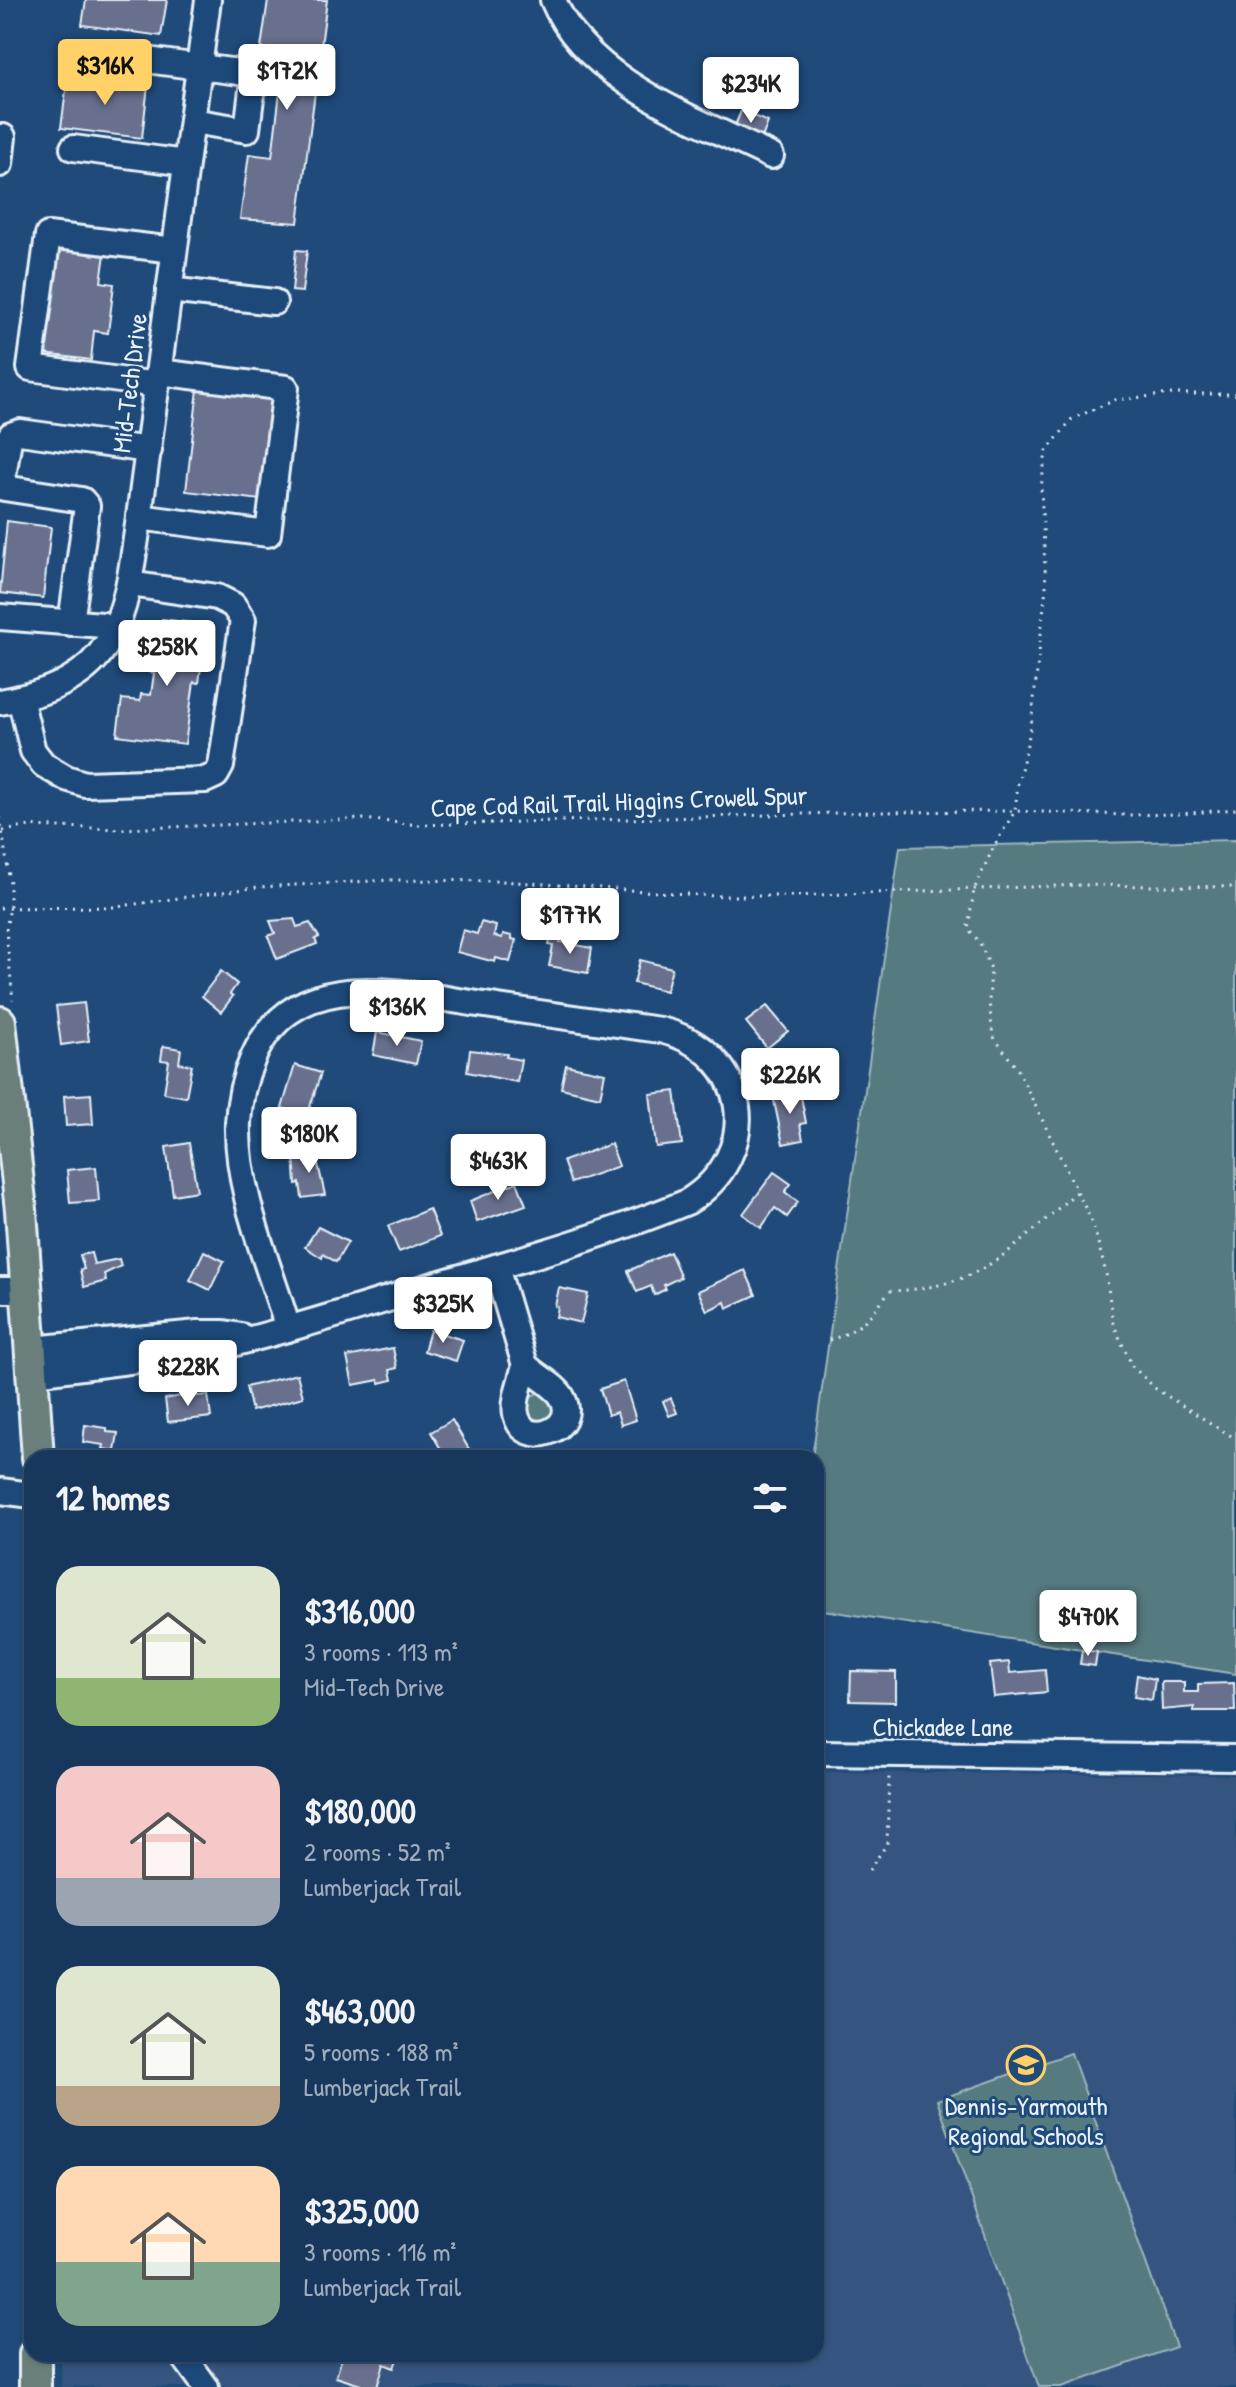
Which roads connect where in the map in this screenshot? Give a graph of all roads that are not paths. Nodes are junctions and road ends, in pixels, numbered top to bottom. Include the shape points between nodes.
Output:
1 (208, 0) edge
2 (553, 0) edge
3 (85, 52) dead end
4 (199, 67) junction
5 (192, 121) junction
6 (0, 137) edge
7 (73, 148) dead end
8 (771, 156) dead end
9 (186, 163) junction
10 (0, 164) edge
11 (174, 250) junction
12 (169, 290) junction
13 (274, 302) dead end
14 (158, 379) junction
15 (149, 450) junction
16 (139, 517) junction
17 (130, 584) junction
18 (0, 617) edge
19 (71, 623) junction
20 (115, 630) junction
21 (10, 700) edge
22 (0, 1022) edge
23 (496, 1267) junction
24 (14, 1290) edge
25 (288, 1329) junction
26 (33, 1361) junction
27 (525, 1365) dead end
28 (38, 1450) edge
29 (0, 1491) edge
30 (24, 1494) edge
31 (824, 1753) edge
32 (1236, 1758) edge
33 (35, 2362) edge
34 (188, 2362) edge
35 (35, 2387) edge
36 (206, 2387) edge

1 - 4 street, Mid-Tech Drive
2 - 8 street via 566,27 614,74
3 - 4 street
4 - 5 street, Mid-Tech Drive
4 - 5 street via 254,74 247,130
5 - 9 street, Mid-Tech Drive
6 - 10 street
7 - 9 street
9 - 11 street, Mid-Tech Drive
11 - 12 street, Mid-Tech Drive
11 - 14 street via 48,235 30,368
12 - 13 street
12 - 14 street, Mid-Tech Drive
14 - 15 street, Mid-Tech Drive
14 - 16 street via 286,388 268,534
15 - 16 street, Mid-Tech Drive
15 - 19 street via 20,432 9,439 4,488 82,500 87,506
16 - 17 street, Mid-Tech Drive
17 - 20 street, Mid-Tech Drive
17 - 21 street via 217,597 233,605 243,620 216,775 205,780 85,784 66,778 33,751
18 - 19 street
19 - 20 street
20 - 21 street, Mid-Tech Drive via 106,649 81,672
22 - 24 main road via 15,1146
23 - 25 street
23 - 25 street via 670,1209 711,1184 732,1151 738,1122 734,1091 720,1065 693,1042 660,1030 390,992 345,991 312,999 266,1034 242,1092 238,1124 250,1205
23 - 27 street
24 - 26 main road
25 - 26 street via 200,1352 124,1351
26 - 28 main road
29 - 30 street
31 - 32 street, Chickadee Lane
33 - 35 main road
34 - 36 street

